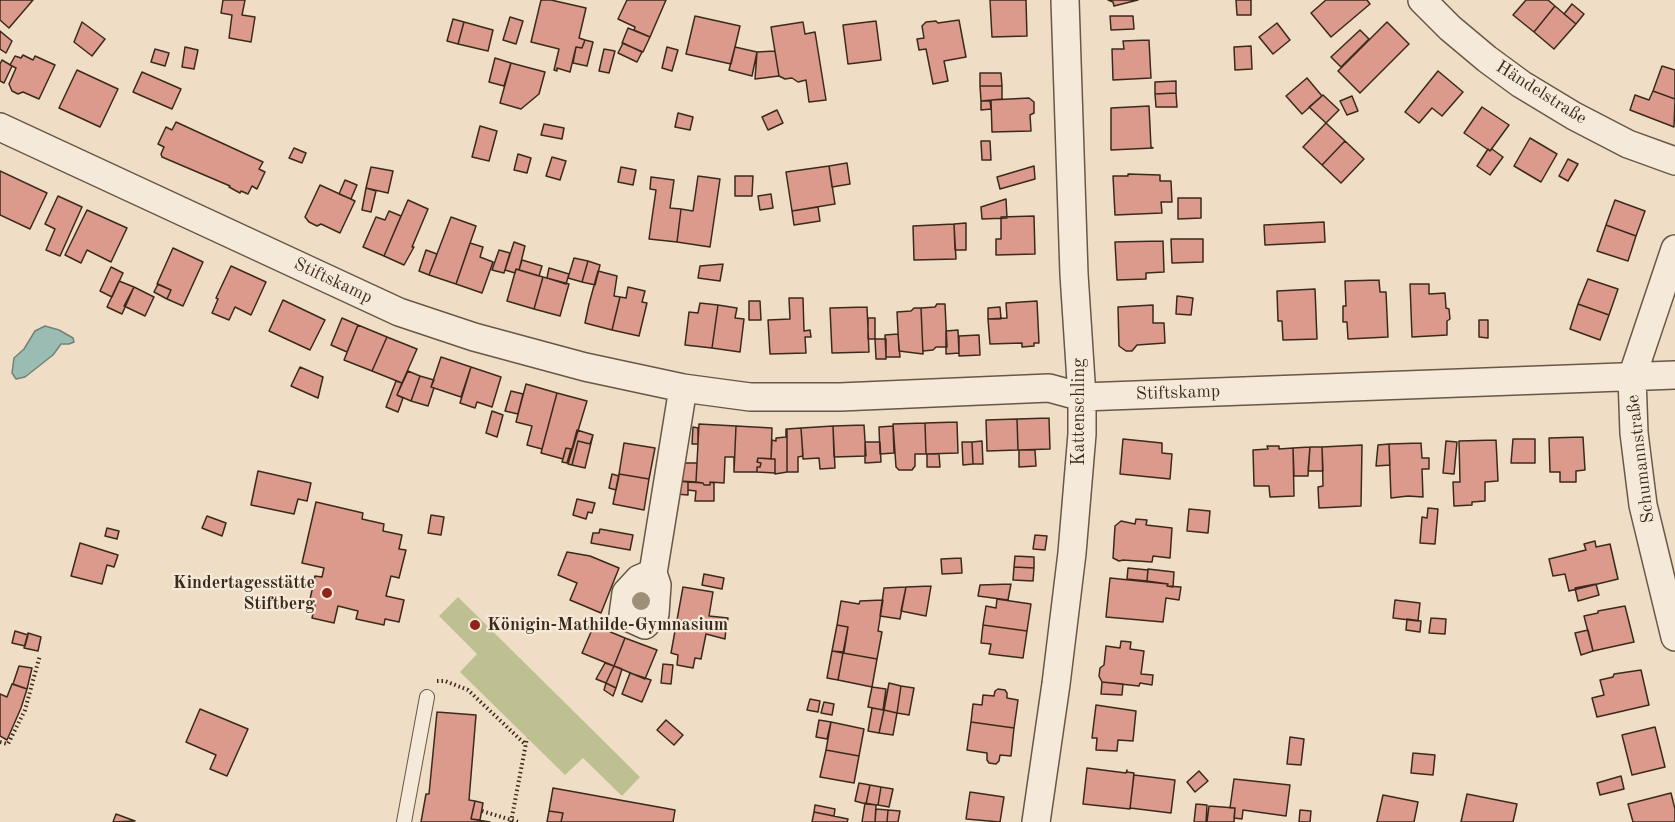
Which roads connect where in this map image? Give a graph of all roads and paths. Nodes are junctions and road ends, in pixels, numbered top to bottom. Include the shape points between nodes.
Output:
1 (1065, 0) edge
2 (1422, 0) edge
3 (0, 127) edge
4 (1675, 160) edge
5 (1675, 249) edge
6 (1675, 375) edge
7 (1632, 377) junction
8 (683, 388) junction
9 (1082, 397) junction
10 (653, 573) dead end
11 (1675, 637) edge
12 (40, 655) dead end
13 (428, 697) joint
14 (527, 738) dead end
15 (0, 742) edge
16 (526, 745) junction
17 (482, 811) dead end
18 (512, 820) edge
19 (404, 822) edge
20 (518, 822) edge
21 (1036, 822) edge

1 - 9 street, Kattenschling
2 - 4 street, Händelstraße via 1479,53 1521,84 1628,144
3 - 8 street, Stiftskamp via 399,312 585,367
5 - 7 street, Schumannstraße
6 - 7 street, Stiftskamp
7 - 9 street, Stiftskamp
7 - 11 street, Schumannstraße via 1643,505
8 - 9 street, Stiftskamp via 750,398 1048,388
8 - 10 street
9 - 21 street, Kattenschling via 1072,553
12 - 15 path via 25,710 8,744
13 - 16 path via 429,687 436,681 468,690
13 - 19 lane
14 - 16 path
16 - 18 path
17 - 18 path
18 - 20 path

